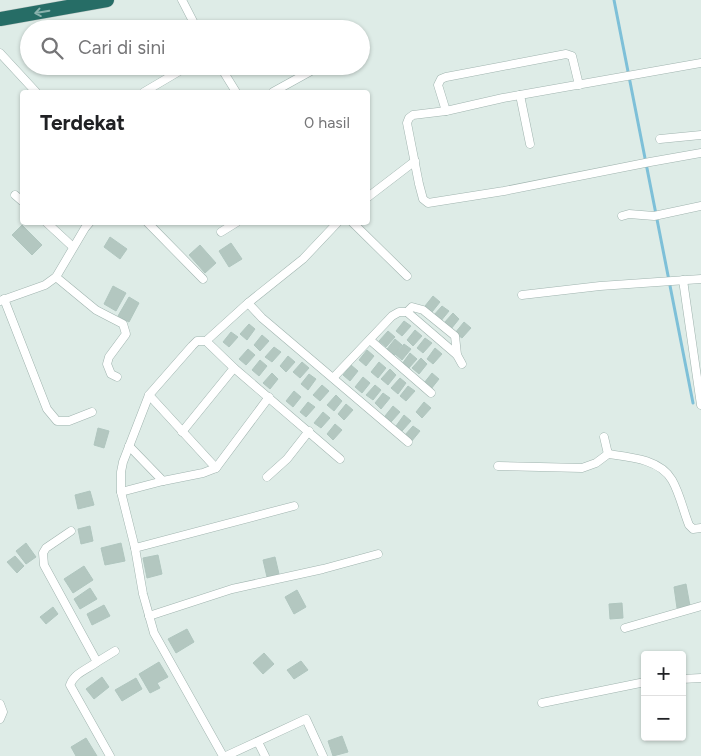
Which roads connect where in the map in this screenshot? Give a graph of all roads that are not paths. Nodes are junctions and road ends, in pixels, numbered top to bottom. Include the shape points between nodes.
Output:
1 (107, 0) edge
2 (182, 0) edge
3 (0, 19) edge
4 (192, 20) edge
5 (0, 52) edge
6 (701, 64) edge
7 (20, 74) edge
8 (21, 75) edge
9 (173, 75) edge
10 (226, 75) edge
11 (304, 75) edge
12 (579, 85) junction
13 (34, 90) edge
14 (147, 90) edge
15 (235, 90) edge
16 (277, 90) edge
17 (520, 95) junction
18 (446, 111) junction
19 (701, 135) edge
20 (660, 139) dead end
21 (530, 144) dead end
22 (701, 154) edge
23 (415, 160) junction
24 (15, 194) dead end
25 (370, 195) edge
26 (20, 199) edge
27 (701, 206) edge
28 (622, 216) dead end
29 (49, 225) edge
30 (88, 225) edge
31 (150, 225) edge
32 (232, 225) edge
33 (335, 225) edge
34 (355, 225) edge
35 (221, 232) dead end
36 (73, 247) junction
37 (407, 276) dead end
38 (56, 277) junction
39 (203, 279) dead end
40 (701, 279) edge
41 (675, 281) junction
42 (522, 295) dead end
43 (2, 300) edge
44 (248, 304) junction
45 (407, 312) junction
46 (206, 340) junction
47 (370, 340) junction
48 (457, 355) junction
49 (462, 364) dead end
50 (234, 368) junction
51 (118, 377) dead end
52 (334, 377) junction
53 (431, 392) dead end
54 (149, 395) junction
55 (269, 397) junction
56 (701, 405) edge
57 (92, 412) dead end
58 (182, 432) junction
59 (309, 432) junction
60 (604, 437) dead end
61 (408, 442) dead end
62 (129, 446) junction
63 (608, 454) junction
64 (340, 460) dead end
65 (498, 466) dead end
66 (216, 468) junction
67 (267, 477) dead end
68 (163, 481) junction
69 (121, 492) junction
70 (294, 506) dead end
71 (701, 528) edge
72 (71, 531) dead end
73 (135, 548) junction
74 (378, 554) dead end
75 (701, 606) edge
76 (149, 616) junction
77 (625, 628) dead end
78 (116, 651) dead end
79 (97, 662) junction
80 (701, 678) edge
81 (686, 679) edge
82 (641, 683) edge
83 (542, 703) dead end
84 (0, 704) edge
85 (0, 719) edge
86 (258, 742) junction
87 (110, 756) edge
88 (225, 756) edge
89 (265, 756) edge
90 (323, 756) edge

1 -> 3 highway
2 - 4 street
5 - 7 street
6 - 12 street
8 - 13 street
9 - 14 street
10 - 15 street
11 - 16 street
12 - 17 street
12 - 18 street via 572,56 566,54 446,77 438,85
17 - 18 street
17 - 21 street
18 - 23 street via 409,118 407,123
19 - 20 street
22 - 23 street via 428,203 423,199
23 - 25 street
24 - 26 street
27 - 28 street via 658,215
29 - 36 street
30 - 36 street
31 - 39 street
32 - 35 street
33 - 44 street via 303,259
34 - 37 street
36 - 38 street
38 - 43 street via 45,285
38 - 51 street via 96,310 126,328 126,334 107,364 111,374
40 - 41 street
41 - 42 street
41 - 56 street
43 - 57 street via 53,418 70,421
44 - 46 street
44 - 52 street
45 - 47 street via 392,316
45 - 48 street
45 - 48 street via 412,307 423,310 455,336
46 - 50 street
46 - 54 street via 197,341
47 - 52 street
47 - 53 street
48 - 49 street
50 - 55 street
50 - 58 street
52 - 61 street
54 - 58 street
54 - 62 street
55 - 59 street
55 - 66 street
58 - 66 street
59 - 64 street
59 - 67 street
60 - 63 street
62 - 68 street
62 - 69 street via 121,472
63 - 65 street via 582,468
63 - 71 street via 641,459 666,472 676,486 690,525 693,529
66 - 68 street
68 - 69 street
69 - 73 street
70 - 73 street
72 - 79 street via 46,548 44,565
73 - 76 street
74 - 76 street via 232,589
75 - 77 street
76 - 88 street via 154,633
78 - 79 street
79 - 87 street via 75,676 70,685
80 - 81 street
82 - 83 street
84 - 85 street via 3,712
86 - 88 street
86 - 89 street
86 - 90 street via 306,719

